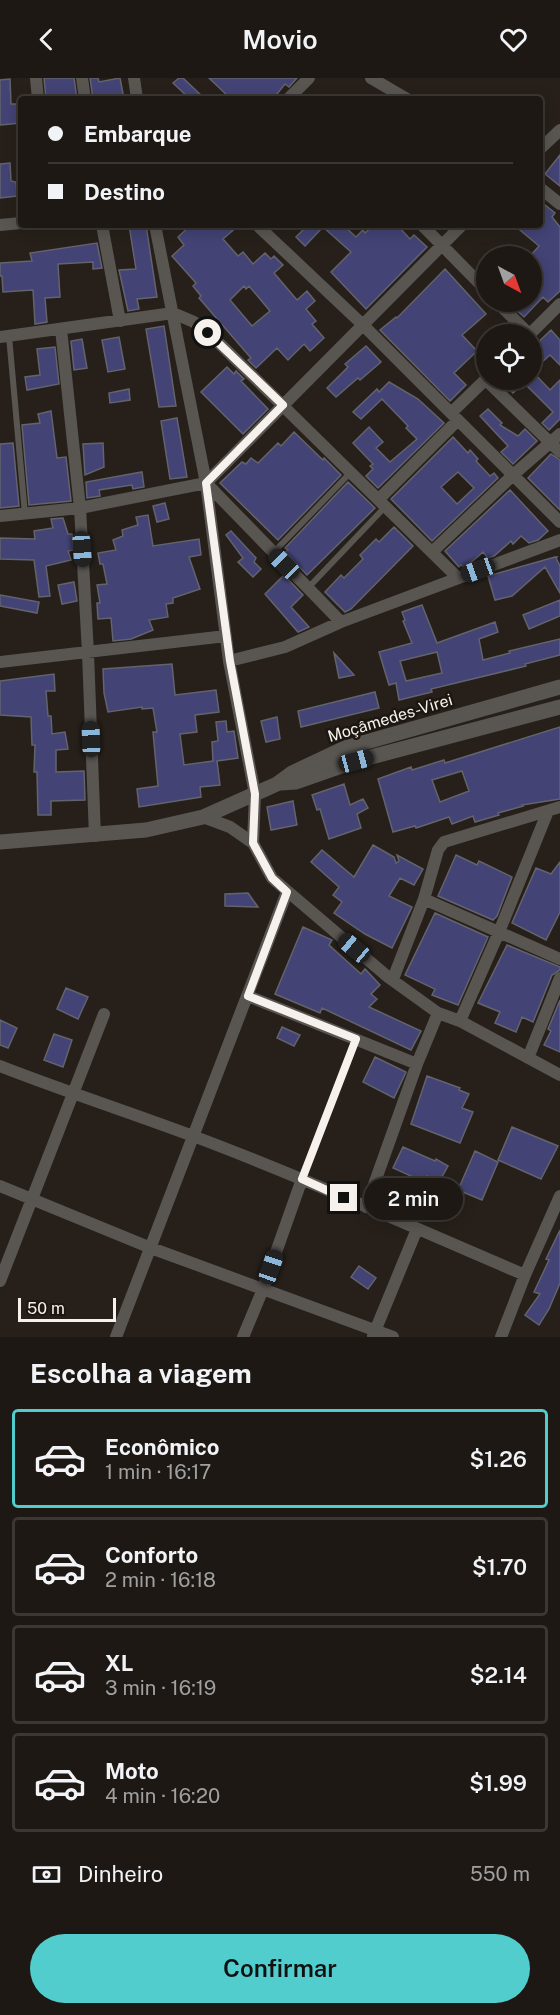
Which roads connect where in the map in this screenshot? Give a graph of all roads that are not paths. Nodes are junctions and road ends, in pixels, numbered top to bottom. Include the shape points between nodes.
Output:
1 (36, 78) edge
2 (82, 78) edge
3 (134, 78) edge
4 (309, 78) edge
5 (371, 78) edge
6 (38, 96) edge
7 (85, 96) edge
8 (137, 96) edge
9 (292, 96) edge
10 (402, 96) edge
11 (560, 130) edge
12 (543, 146) edge
13 (543, 190) edge
14 (560, 204) edge
15 (18, 223) edge
16 (0, 225) edge
17 (103, 228) edge
18 (158, 228) edge
19 (260, 228) edge
20 (425, 228) edge
21 (459, 228) edge
22 (442, 245) junction
23 (476, 280) edge
24 (560, 304) edge
25 (507, 312) edge
26 (173, 313) junction
27 (120, 321) junction
28 (520, 324) edge
29 (540, 324) edge
30 (363, 325) junction
31 (61, 329) junction
32 (4, 337) edge
33 (477, 390) edge
34 (499, 390) edge
35 (283, 405) junction
36 (455, 417) junction
37 (555, 438) edge
38 (560, 452) edge
39 (351, 472) junction
40 (513, 475) junction
41 (206, 483) junction
42 (382, 503) junction
43 (80, 507) junction
44 (25, 514) junction
45 (0, 516) edge
46 (560, 522) edge
47 (560, 540) edge
48 (432, 552) junction
49 (273, 553) junction
50 (457, 577) junction
51 (308, 588) junction
52 (341, 622) junction
53 (226, 636) junction
54 (88, 652) junction
55 (230, 661) junction
56 (0, 662) edge
57 (560, 687) edge
58 (560, 707) edge
59 (277, 784) junction
60 (255, 794) junction
61 (554, 809) edge
62 (203, 817) junction
63 (95, 836) junction
64 (0, 842) edge
65 (253, 843) junction
66 (287, 892) junction
67 (424, 899) junction
68 (499, 932) junction
69 (560, 959) edge
70 (560, 978) edge
71 (393, 979) junction
72 (248, 996) junction
73 (438, 1013) junction
74 (104, 1014) dead end
75 (460, 1021) junction
76 (356, 1039) junction
77 (528, 1058) junction
78 (417, 1064) junction
79 (0, 1066) edge
80 (560, 1075) edge
81 (72, 1094) junction
82 (192, 1136) junction
83 (302, 1179) junction
84 (0, 1186) edge
85 (560, 1196) edge
86 (32, 1199) junction
87 (366, 1207) junction
88 (417, 1229) junction
89 (151, 1248) junction
90 (525, 1275) junction
91 (0, 1281) edge
92 (263, 1289) junction
93 (374, 1333) edge
94 (116, 1337) edge
95 (243, 1337) edge
96 (393, 1337) edge
97 (501, 1337) edge

1 - 6 street
2 - 7 street
3 - 8 street
4 - 9 street
5 - 10 street
11 - 12 street
13 - 14 street
15 - 16 street
17 - 27 street
18 - 26 street
19 - 30 street
20 - 22 street
21 - 22 street
22 - 23 street
22 - 30 street
24 - 29 street
25 - 28 street
26 - 27 street
26 - 35 street via 194,322 222,345
26 - 41 street
27 - 31 street
30 - 35 street
30 - 36 street
31 - 32 street
31 - 43 street
32 - 44 lane
33 - 36 street
34 - 37 street
35 - 39 street
35 - 41 street
36 - 40 street
36 - 42 street
37 - 38 street
37 - 40 street
39 - 42 street
39 - 49 lane
40 - 46 street
40 - 48 street
41 - 43 street
41 - 49 street
41 - 53 street
42 - 48 street
42 - 51 lane
43 - 44 street
43 - 54 street
44 - 45 street
47 - 50 street
48 - 50 street
49 - 51 street
50 - 52 street
51 - 52 street
52 - 55 street via 285,647
53 - 54 street
53 - 55 street
54 - 56 street
54 - 63 street
55 - 60 street
57 - 59 street, Moçâmedes-Virei via 345,748
58 - 59 street, Moçâmedes-Virei via 356,761 296,782
59 - 60 street
60 - 62 street
60 - 65 street
61 - 67 street via 444,842 438,850
61 - 68 street
62 - 63 street
62 - 65 street via 230,827
63 - 64 street
65 - 66 street via 272,878
66 - 71 street
66 - 72 street
67 - 68 street
67 - 71 street
68 - 69 street
68 - 75 street
70 - 77 street
71 - 73 street
72 - 76 street
72 - 82 street
73 - 75 street
73 - 78 street
74 - 81 street
75 - 77 street
76 - 78 street
76 - 83 lane
77 - 80 street
78 - 87 street
79 - 81 street
81 - 82 street
81 - 86 street
82 - 83 street
82 - 89 street
83 - 87 street
83 - 92 street
84 - 86 street
85 - 90 street
86 - 89 street
86 - 91 street
87 - 88 street
88 - 90 street
88 - 93 street
89 - 92 street
89 - 94 street
90 - 97 street
92 - 93 street
92 - 95 street
93 - 96 street

